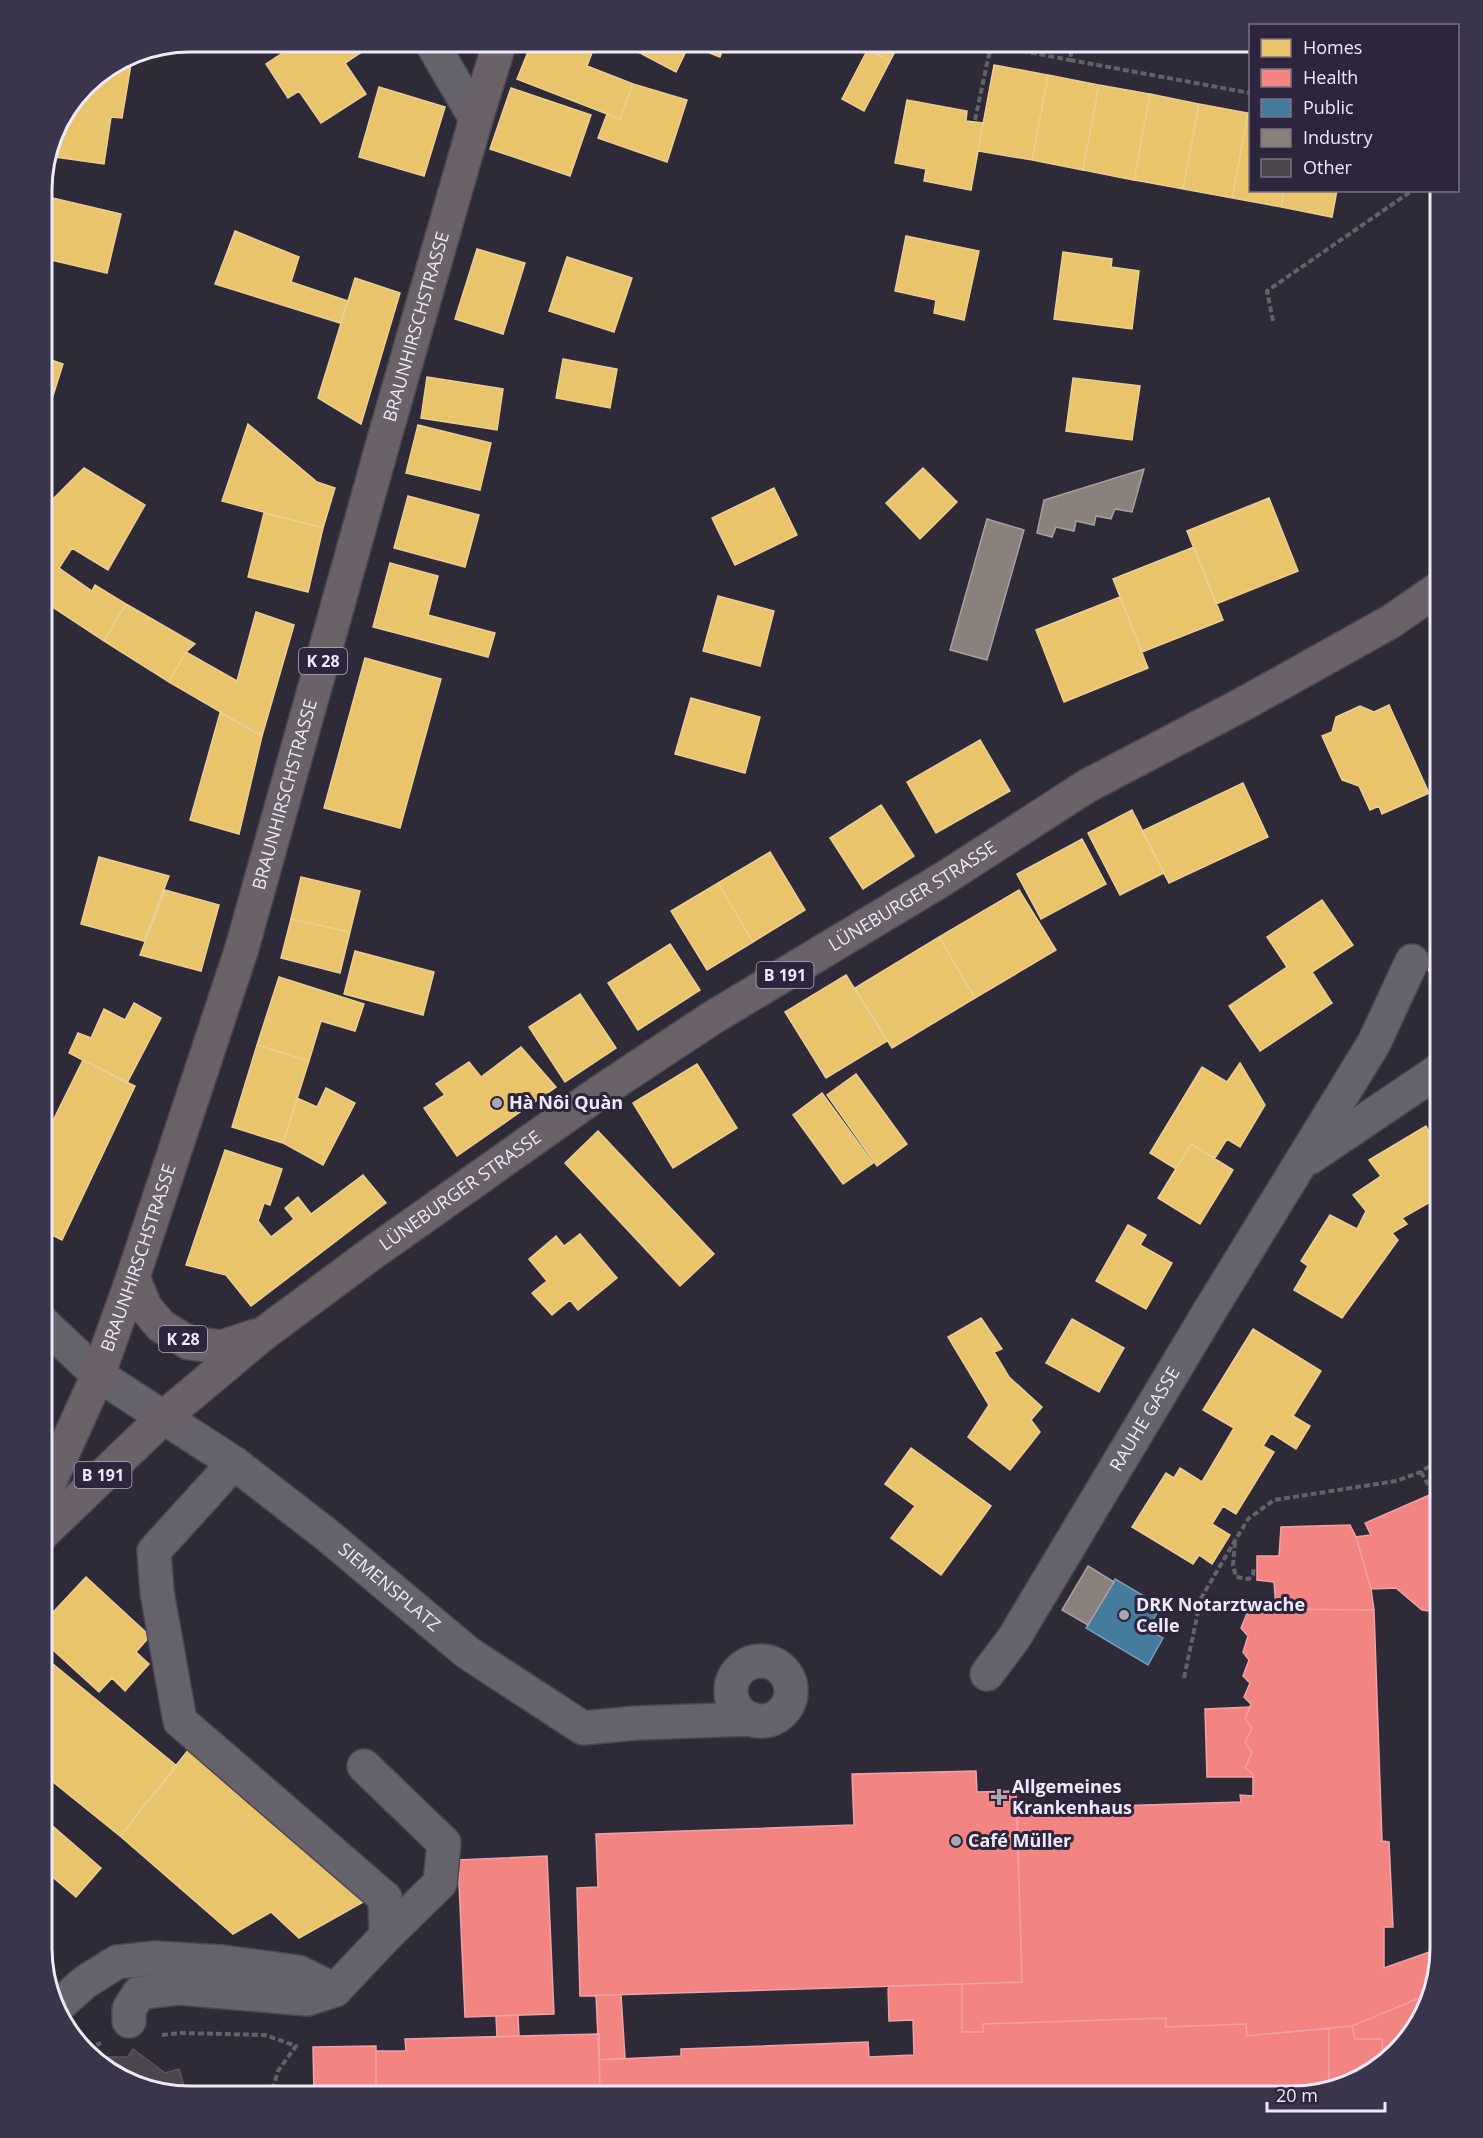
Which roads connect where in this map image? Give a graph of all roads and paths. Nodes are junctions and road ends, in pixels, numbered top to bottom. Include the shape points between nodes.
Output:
1 (437, 53) edge
2 (497, 53) edge
3 (989, 53) edge
4 (1033, 53) edge
5 (1071, 53) edge
6 (1070, 60) junction
7 (1249, 93) edge
8 (476, 119) junction
9 (975, 120) dead end
10 (1410, 192) edge
11 (1273, 321) dead end
12 (1430, 595) edge
13 (1412, 961) dead end
14 (1430, 1075) edge
15 (1300, 1164) junction
16 (133, 1277) junction
17 (52, 1332) edge
18 (263, 1334) junction
19 (98, 1375) junction
20 (164, 1417) junction
21 (234, 1463) junction
22 (1430, 1466) edge
23 (1421, 1472) junction
24 (52, 1476) edge
25 (1430, 1488) edge
26 (52, 1524) edge
27 (1235, 1541) junction
28 (1254, 1567) dead end
29 (987, 1674) dead end
30 (1184, 1678) dead end
31 (732, 1690) junction
32 (753, 1719) junction
33 (705, 1721) junction
34 (364, 1766) dead end
35 (386, 1936) junction
36 (335, 1990) junction
37 (64, 2001) edge
38 (120, 2032) joint
39 (158, 2036) dead end
40 (94, 2046) edge
41 (275, 2085) edge

1 - 8 street
2 - 8 main road, BRAUNHIRSCHSTRASSE / K 28
3 - 9 path
4 - 6 path
5 - 6 path
6 - 7 path
8 - 16 main road, BRAUNHIRSCHSTRASSE / K 28 via 242,948
10 - 11 path via 1267,291
12 - 18 main road, LÜNEBURGER STRASSE / B 191 via 1390,622 1245,703 1087,786 943,879 711,1018 489,1170
13 - 15 street, RAUHE GASSE via 1374,1044
14 - 15 street, RAUHE GASSE
15 - 29 street, RAUHE GASSE via 1020,1629
16 - 18 main road, K 28 via 145,1307 161,1326 189,1343 222,1347
16 - 19 main road, BRAUNHIRSCHSTRASSE
17 - 19 street, SIEMENSPLATZ
18 - 20 main road, LÜNEBURGER STRASSE / B 191
19 - 20 street, SIEMENSPLATZ
19 - 24 main road, BRAUNHIRSCHSTRASSE
20 - 21 street, SIEMENSPLATZ
20 - 26 main road, LÜNEBURGER STRASSE / B 191
21 - 33 street, SIEMENSPLATZ via 468,1653 583,1728
21 - 35 street via 154,1551 180,1721 385,1898
22 - 23 path
23 - 25 path
23 - 27 path via 1396,1481 1274,1500 1248,1519
27 - 28 path via 1236,1577 1249,1579
27 - 30 path via 1201,1598
31 - 32 street via 737,1708
31 - 32 street, SIEMENSPLATZ via 738,1671 754,1662 774,1664 788,1677 791,1697 787,1706 772,1719
31 - 33 street, SIEMENSPLATZ
32 - 33 street, SIEMENSPLATZ
34 - 35 street via 444,1843 440,1883
35 - 36 street
36 - 37 street via 298,1972 155,1958 117,1962
36 - 38 street via 307,1999 179,1988 139,1993
38 - 40 path
39 - 41 path via 265,2035 296,2046 278,2071

